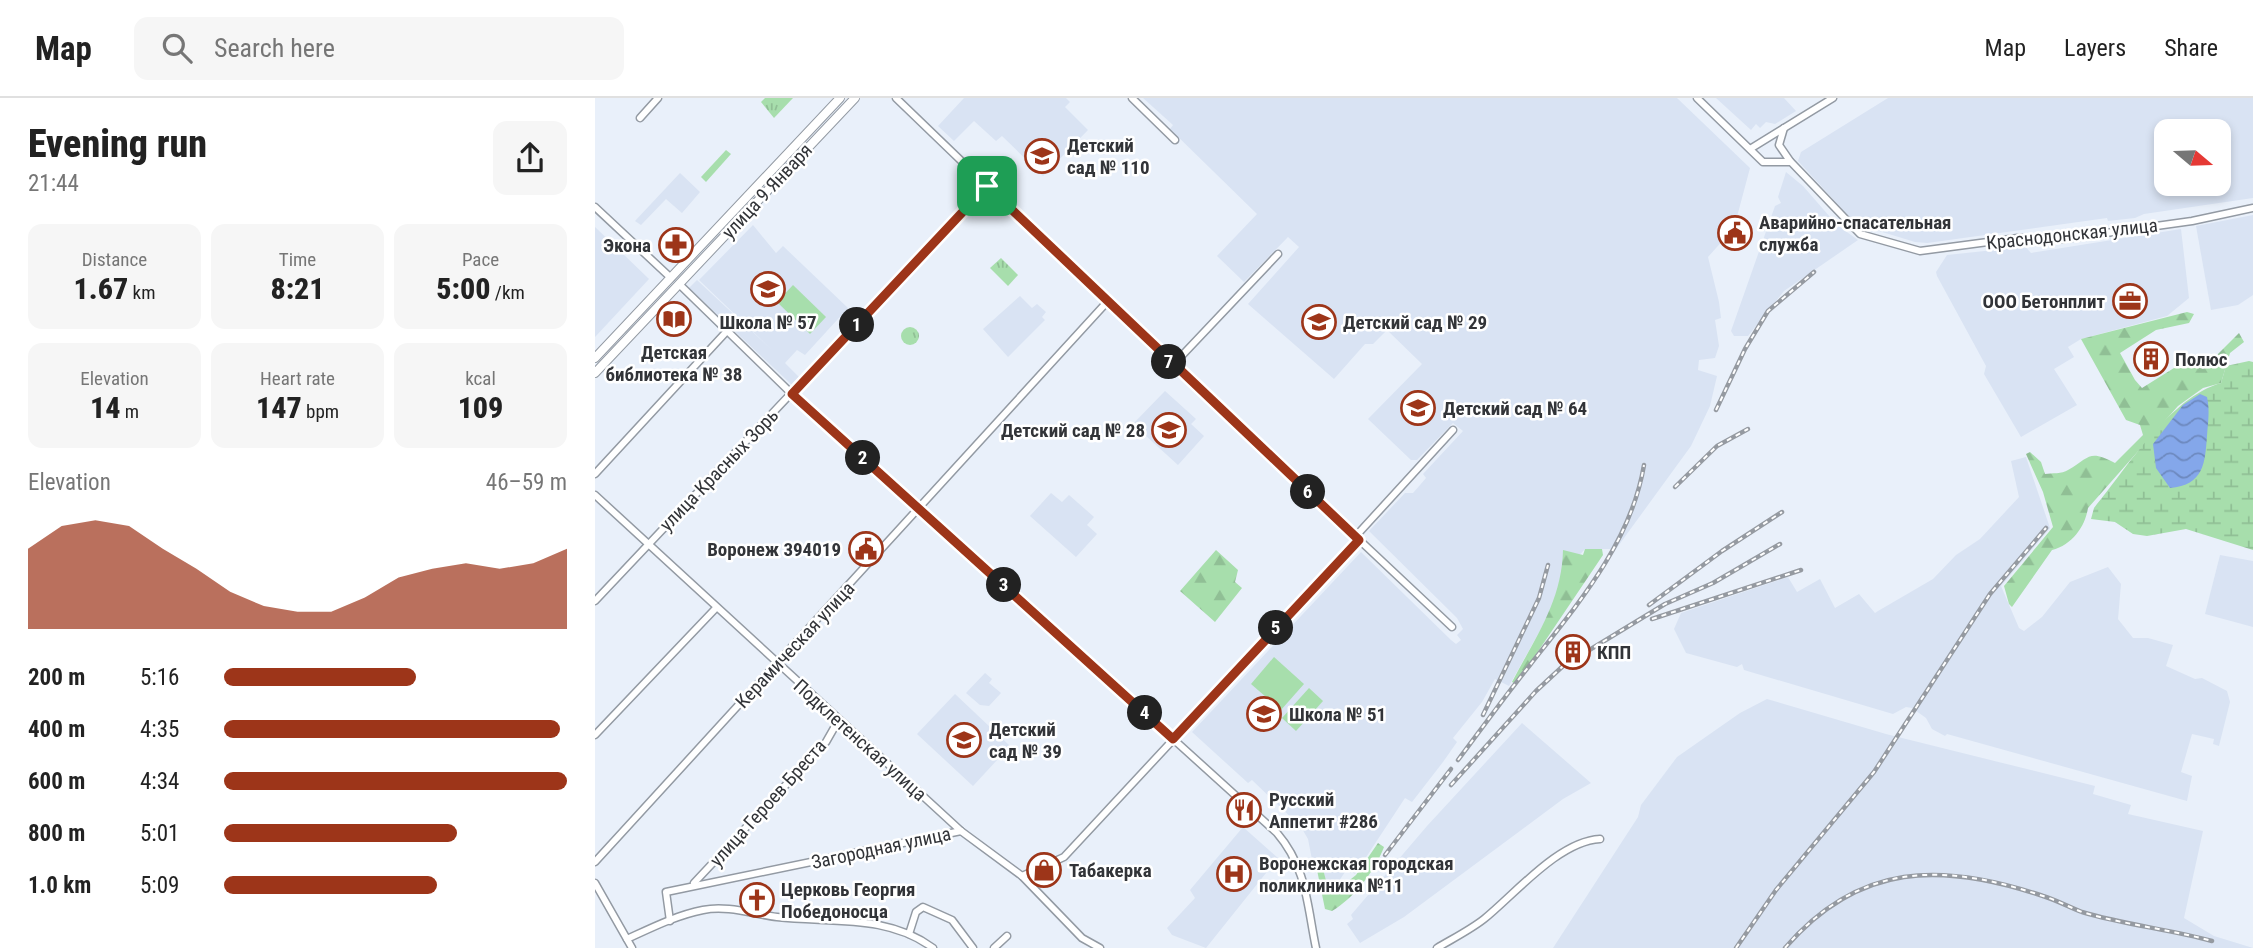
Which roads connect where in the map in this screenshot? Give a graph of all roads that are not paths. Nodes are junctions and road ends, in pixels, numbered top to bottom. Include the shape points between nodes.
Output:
1 (659, 98) edge
2 (841, 98) edge
3 (855, 98) edge
4 (896, 98) edge
5 (1132, 98) edge
6 (1697, 98) edge
7 (1833, 98) edge
8 (640, 118) dead end
9 (1784, 128) junction
10 (1175, 140) dead end
11 (1750, 149) junction
12 (1791, 162) junction
13 (987, 186) junction
14 (595, 207) edge
15 (2253, 208) edge
16 (1278, 254) dead end
17 (671, 278) junction
18 (679, 284) junction
19 (1107, 302) junction
20 (727, 331) junction
21 (595, 358) edge
22 (1173, 365) junction
23 (595, 373) edge
24 (792, 394) junction
25 (1453, 430) dead end
26 (595, 474) edge
27 (595, 495) edge
28 (921, 509) junction
29 (1357, 538) junction
30 (649, 544) junction
31 (595, 601) edge
32 (716, 608) junction
33 (1453, 626) dead end
34 (776, 665) junction
35 (838, 721) junction
36 (595, 735) edge
37 (1173, 739) junction
38 (961, 831) junction
39 (1600, 839) dead end
40 (595, 862) edge
41 (1021, 876) junction
42 (595, 883) edge
43 (694, 883) junction
44 (670, 921) junction
45 (909, 934) junction
46 (1007, 936) dead end
47 (627, 939) junction
48 (1086, 946) edge
49 (632, 948) edge
50 (933, 948) edge
51 (973, 948) edge
52 (994, 948) edge
53 (1100, 948) edge
54 (1316, 948) edge
55 (1437, 948) edge

1 - 8 street
2 - 17 main road, улица 9 Января
3 - 18 main road, улица 9 Января
4 - 13 street
5 - 10 street
6 - 11 street
7 - 9 street
9 - 11 street
9 - 12 street via 1780,145
11 - 12 street via 1763,162
12 - 15 street, Краснодонская улица via 1860,234 1920,251 2018,239 2063,239
13 - 19 street
13 - 24 street, улица Красных Зорь
14 - 17 street
16 - 22 street
17 - 18 main road
17 - 21 main road, улица 9 Января
18 - 20 street
18 - 23 main road, улица 9 Января
19 - 22 street
19 - 28 street, Керамическая улица
20 - 24 street
20 - 26 street
22 - 29 street
24 - 28 street
24 - 30 street, улица Красных Зорь
25 - 29 street
27 - 30 street, Подклетенская улица
28 - 34 street, Керамическая улица
28 - 37 street
29 - 33 street
29 - 37 street
30 - 31 street, улица Красных Зорь
30 - 32 street, Подклетенская улица
32 - 34 street, Подклетенская улица
32 - 36 street
34 - 35 street, Подклетенская улица
34 - 40 street, Керамическая улица
35 - 38 street, Подклетенская улица
35 - 43 street, улица Героев Бреста via 826,741
37 - 41 street via 1064,857
37 - 54 street via 1291,850 1301,874
38 - 41 street, Подклетенская улица
38 - 43 street, Загородная улица
39 - 55 street via 1575,844 1481,921
41 - 48 street, Подклетенская улица
42 - 47 street
43 - 44 street, Загородная улица via 666,892
44 - 45 street via 703,909 722,909 877,924
44 - 47 street
45 - 50 street
45 - 51 street via 916,912 923,907 951,920
46 - 52 street
47 - 49 street
48 - 53 street, Подклетенская улица

